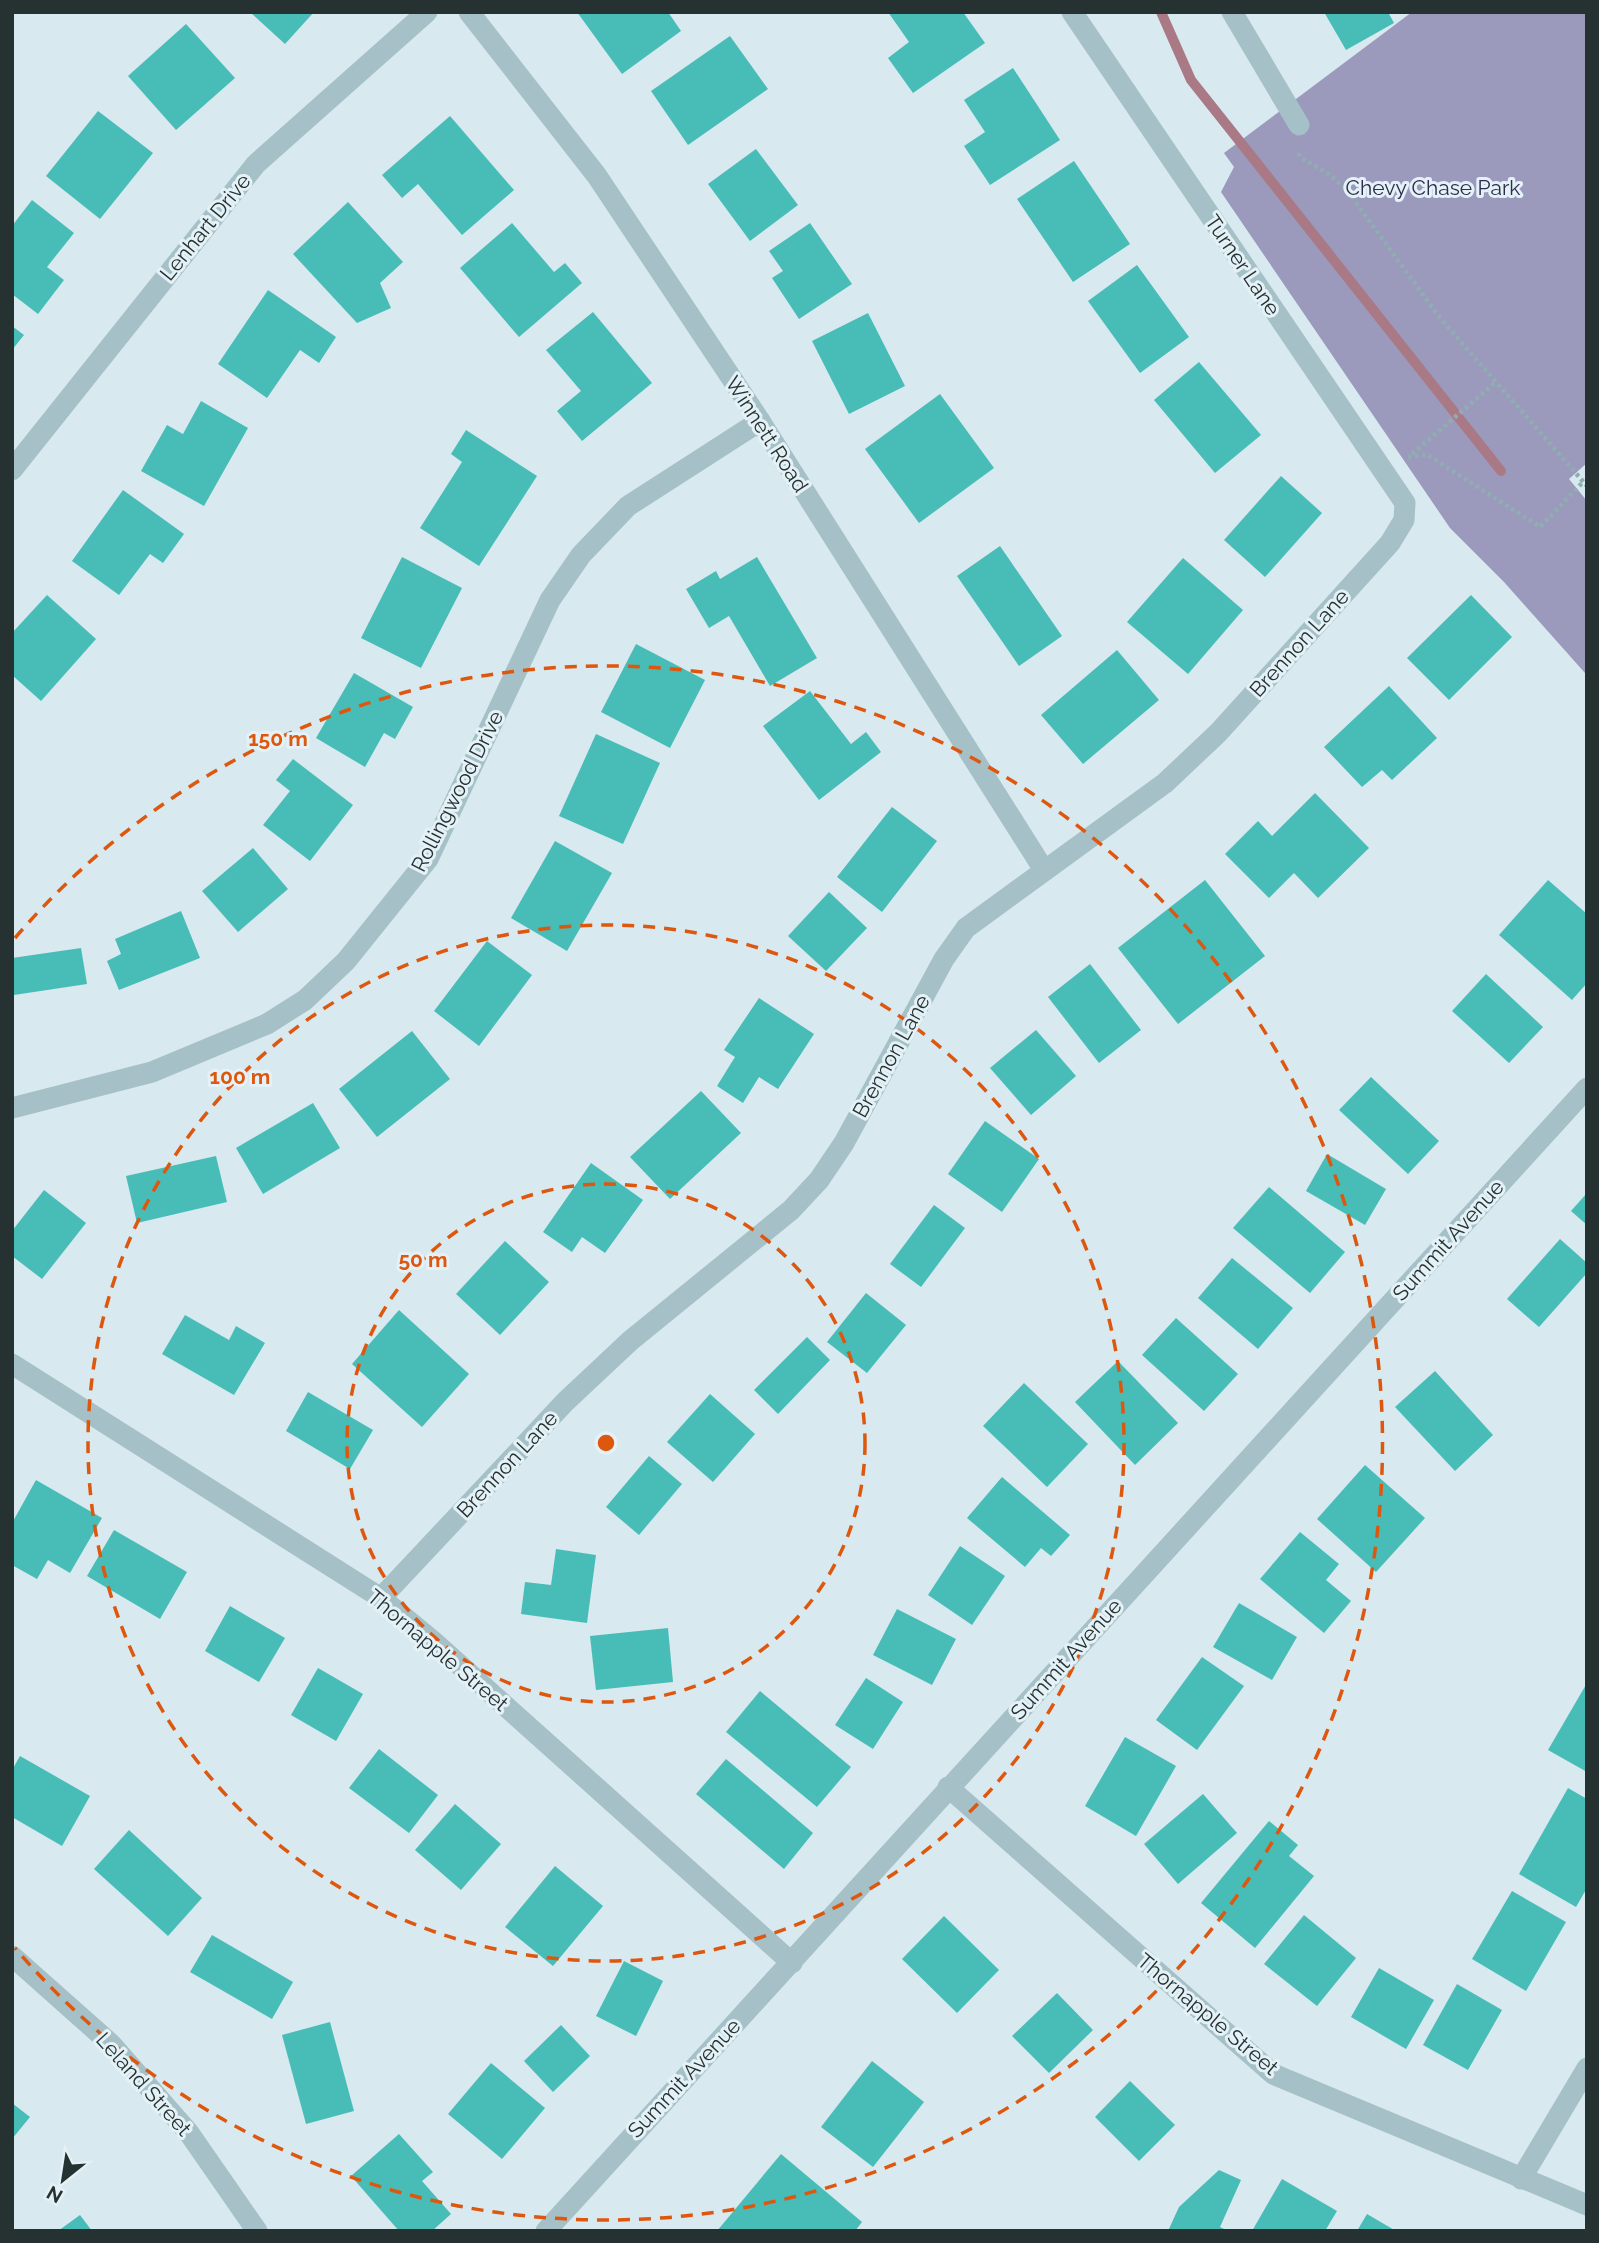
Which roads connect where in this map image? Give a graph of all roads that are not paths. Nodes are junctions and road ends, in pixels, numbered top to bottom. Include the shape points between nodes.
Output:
1 (427, 12) edge
2 (469, 12) edge
3 (1072, 12) edge
4 (1232, 12) edge
5 (1299, 125) dead end
6 (760, 421) junction
7 (12, 470) edge
8 (1404, 520) joint
9 (1044, 870) junction
10 (1587, 1088) edge
11 (12, 1108) edge
12 (12, 1364) edge
13 (381, 1598) junction
14 (948, 1787) junction
15 (12, 1956) edge
16 (792, 1963) junction
17 (1587, 2068) edge
18 (1521, 2179) junction
19 (1587, 2205) edge
20 (257, 2231) edge
21 (546, 2231) edge

1 - 7 street, Lenhart Drive via 256,164
2 - 6 street, Winnett Road via 597,176
3 - 8 street, Turner Lane via 1405,503
4 - 5 street
6 - 9 street, Winnett Road
6 - 11 street, Rollingwood Drive via 628,506 581,555 550,600 428,859 346,961 305,1000 267,1024 152,1072
8 - 9 street, Brennon Lane via 1390,543 1218,733 1165,783
9 - 13 street, Brennon Lane via 966,928 944,959 844,1143 800,1200 630,1341 565,1402
10 - 14 street, Summit Avenue
12 - 13 street, Thornapple Street
13 - 16 street, Thornapple Street
14 - 16 street, Summit Avenue
14 - 18 street, Thornapple Street via 1273,2074
15 - 20 street, Leland Street via 119,2054 189,2133
16 - 21 street, Summit Avenue
17 - 18 street
18 - 19 street, Thornapple Street

